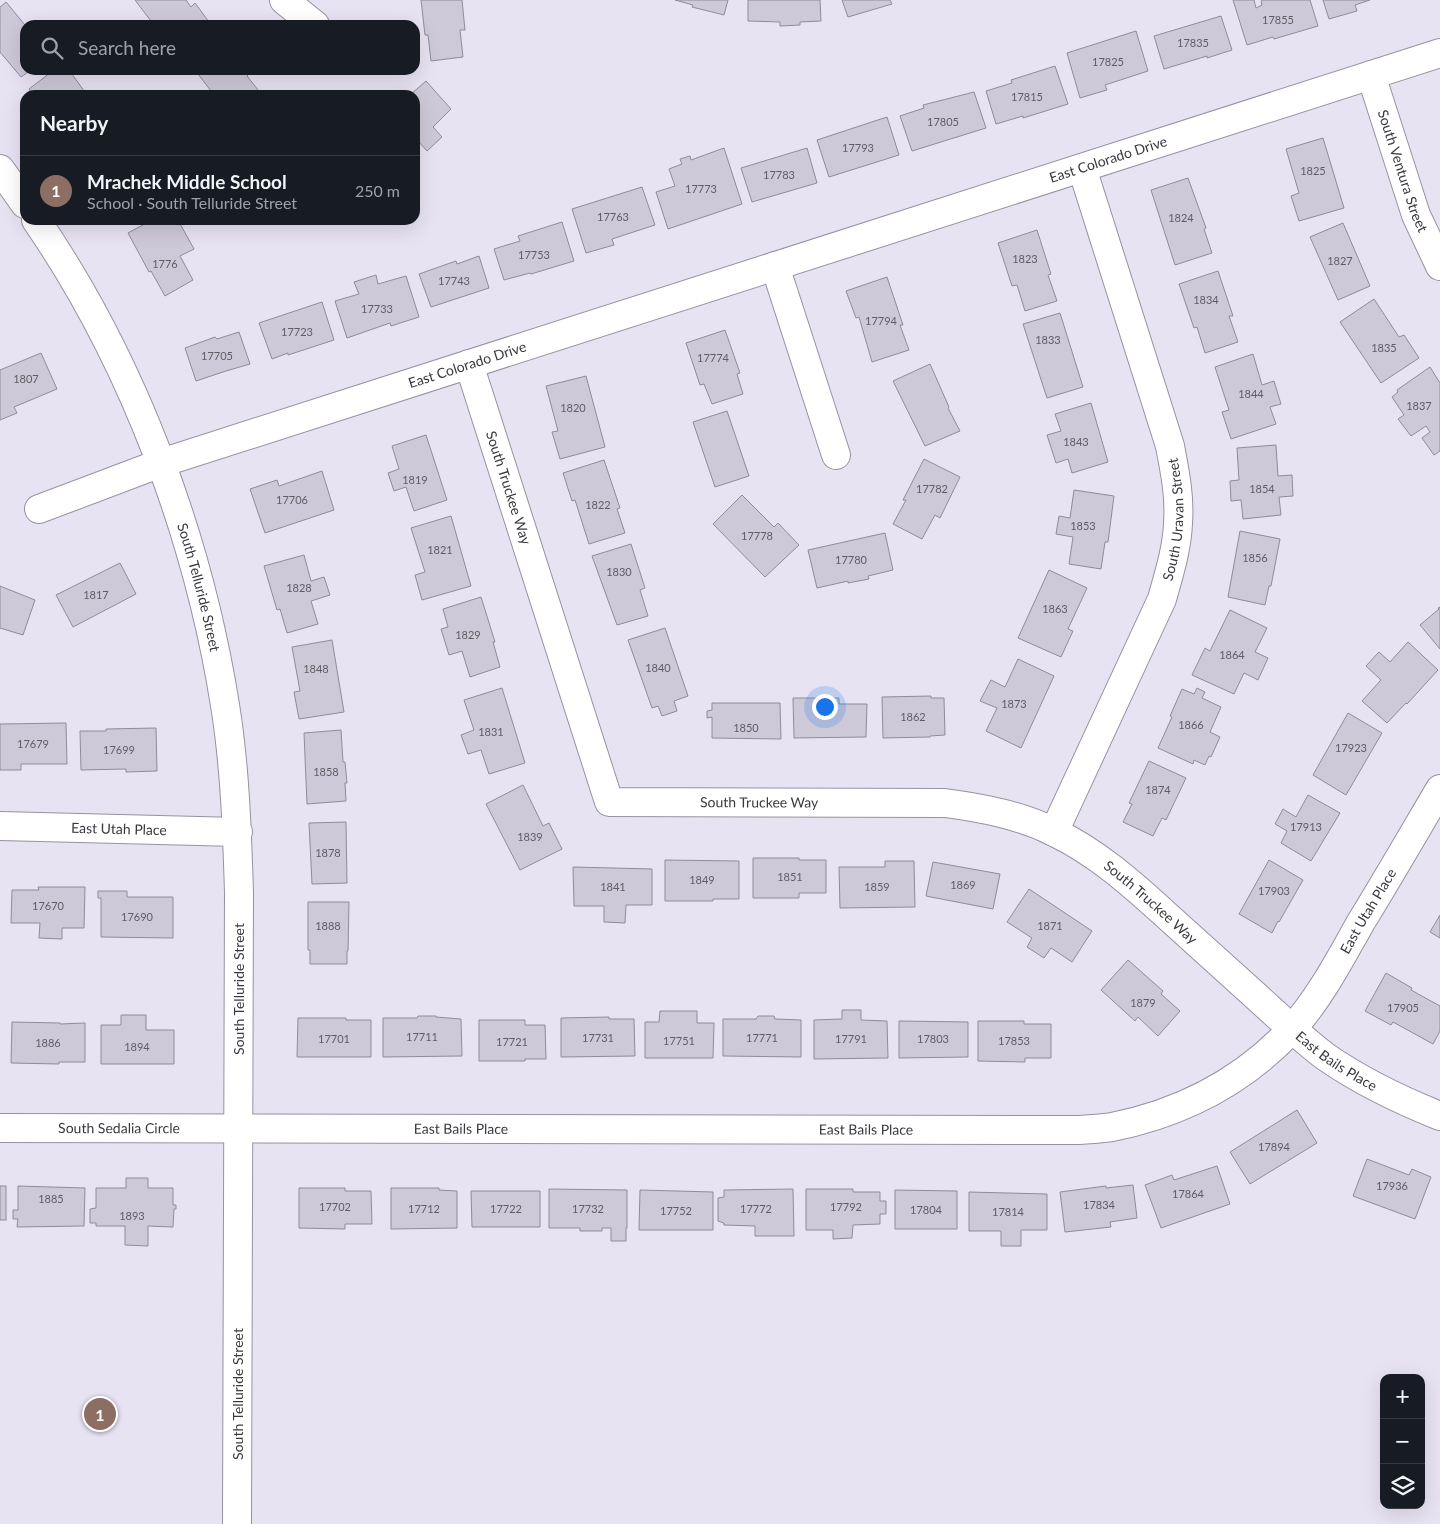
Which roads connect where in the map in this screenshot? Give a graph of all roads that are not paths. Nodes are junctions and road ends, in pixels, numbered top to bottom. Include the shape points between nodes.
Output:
1 (284, 0) edge
2 (309, 20) edge
3 (1440, 53) edge
4 (1371, 75) junction
5 (1082, 168) junction
6 (0, 169) edge
7 (20, 197) edge
8 (39, 225) edge
9 (775, 266) junction
10 (1440, 266) edge
11 (469, 364) junction
12 (836, 455) dead end
13 (161, 463) junction
14 (39, 509) dead end
15 (1440, 789) edge
16 (0, 826) edge
17 (238, 832) junction
18 (1054, 832) junction
19 (1292, 1029) junction
20 (1440, 1116) edge
21 (0, 1128) edge
22 (238, 1129) junction
23 (237, 1524) edge

1 - 2 street
3 - 4 street, East Colorado Drive
4 - 5 street, East Colorado Drive
4 - 10 street, South Ventura Street via 1416,214
5 - 9 street, East Colorado Drive
5 - 18 street, South Uravan Street via 1170,446 1177,485 1178,524 1173,562 1162,599
6 - 7 street
8 - 13 street, South Telluride Street via 103,334 131,390
9 - 11 street, East Colorado Drive
9 - 12 street
11 - 13 street, East Colorado Drive
11 - 18 street, South Truckee Way via 609,802 945,803 977,807
13 - 14 street
13 - 17 street, South Telluride Street via 184,531 216,653 233,769
15 - 19 street, East Utah Place via 1321,990
16 - 17 street, East Utah Place
17 - 22 street, South Telluride Street
18 - 19 street, South Truckee Way via 1091,853 1130,882
19 - 20 street, East Bails Place via 1363,1081
19 - 22 street, East Bails Place via 1269,1052 1230,1081 1188,1104 1157,1116 1110,1127 1078,1130
21 - 22 street, South Sedalia Circle
22 - 23 street, South Telluride Street

